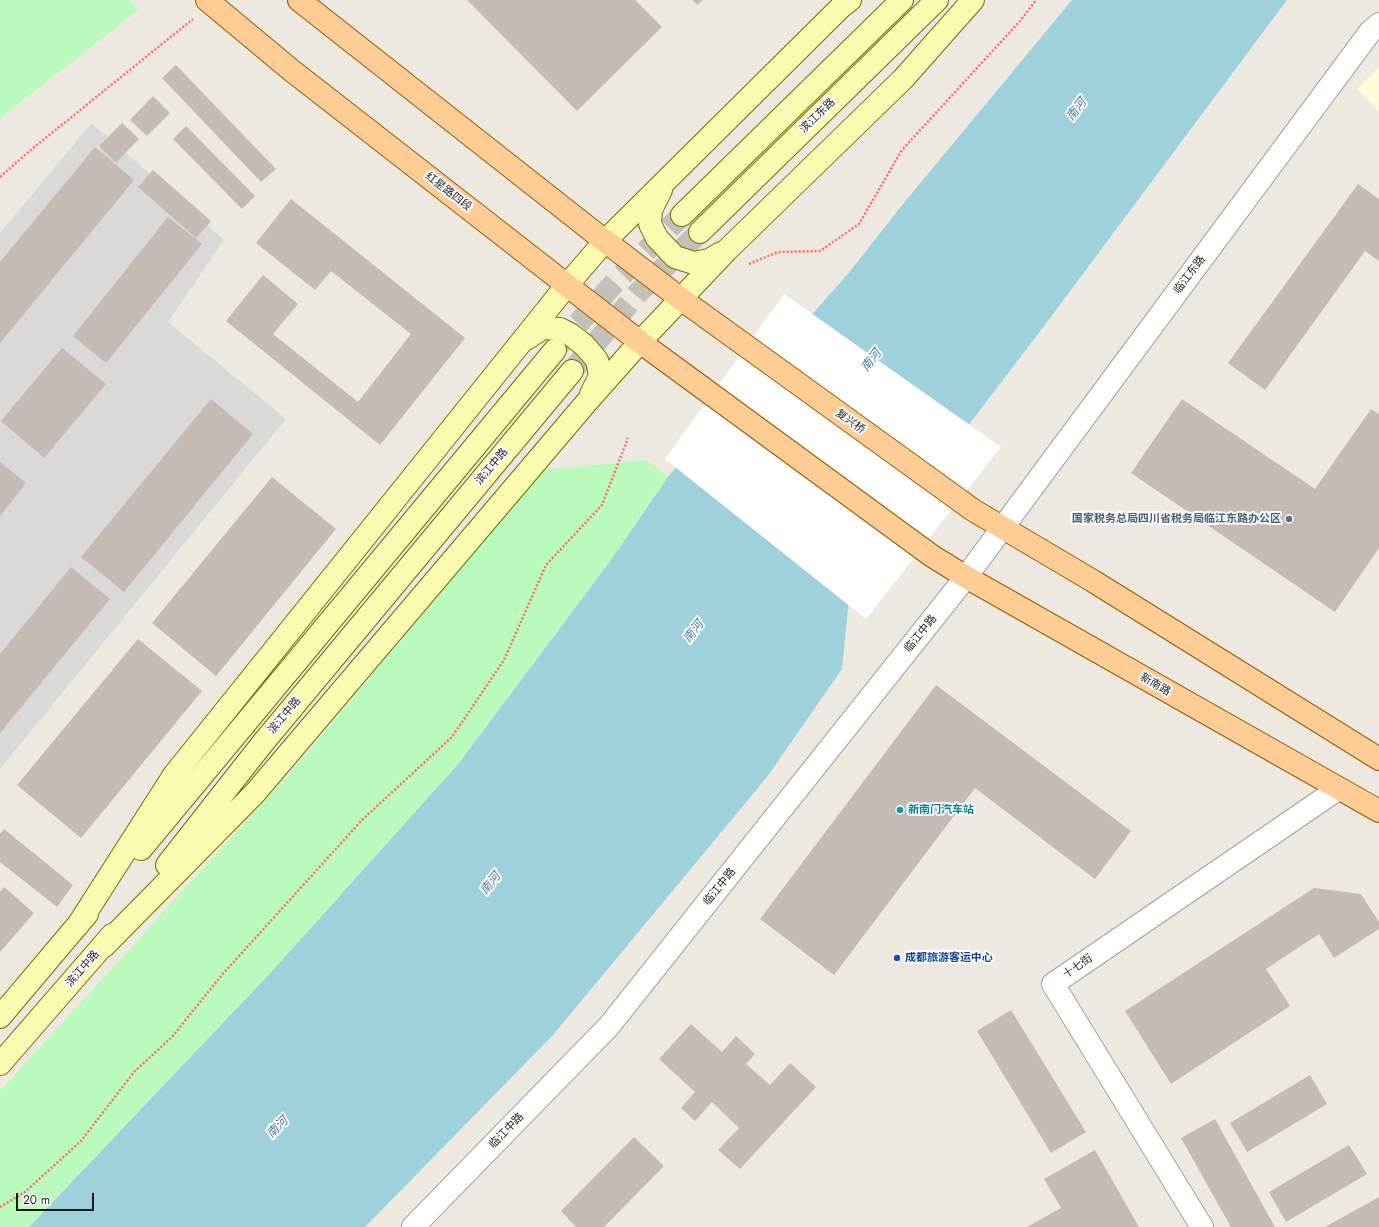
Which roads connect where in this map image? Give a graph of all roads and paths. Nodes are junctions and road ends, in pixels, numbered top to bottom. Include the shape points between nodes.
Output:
1 (299, 0) edge
2 (850, 0) edge
3 (902, 0) edge
4 (937, 0) edge
5 (973, 0) edge
6 (1036, 0) edge
7 (209, 2) edge
8 (1379, 24) edge
9 (0, 177) edge
10 (665, 182) junction
11 (682, 215) tunnel mouth
12 (700, 232) tunnel mouth
13 (605, 241) junction
14 (727, 250) junction
15 (747, 265) dead end
16 (567, 284) junction
17 (681, 299) junction
18 (640, 342) junction
19 (520, 343) junction
20 (555, 350) tunnel mouth
21 (572, 371) tunnel mouth
22 (586, 403) junction
23 (628, 438) dead end
24 (1003, 527) junction
25 (932, 556) joint
26 (966, 578) junction
27 (1375, 751) edge
28 (1338, 789) junction
29 (1379, 811) edge
30 (78, 925) junction
31 (104, 946) junction
32 (0, 1017) edge
33 (0, 1064) edge
34 (0, 1207) edge
35 (414, 1227) edge
36 (1202, 1227) edge

1 - 13 main road
2 - 10 main road
3 - 11 main road
4 - 12 main road, 滨江东路
5 - 14 main road via 903,79
6 - 15 path via 1021,20 902,150 859,224 820,251 778,252
7 - 9 path
7 - 16 main road, 红星路四段 via 291,70
8 - 24 street, 临江东路 via 1370,32
10 - 13 main road
10 - 14 main road via 651,210 650,224 657,238 675,257 694,263 709,260
13 - 16 main road
13 - 17 main road
14 - 17 main road
16 - 18 main road, 红星路四段
16 - 19 main road
17 - 18 main road
17 - 24 main road, 复兴桥 via 973,510
18 - 22 main road
18 - 25 main road, 红星路四段
19 - 22 main road via 543,328 560,329 584,345 597,360 600,376
19 - 30 main road via 174,775
20 - 30 main road
21 - 31 main road, 滨江中路 via 267,738
22 - 31 main road via 255,793
23 - 34 path via 602,505 546,565 504,660 452,737 362,820 221,976 172,1037 134,1072 81,1141 25,1192
24 - 26 street, 临江中路
24 - 27 main road
25 - 26 main road, 新南路
26 - 28 main road, 新南路
26 - 35 street, 临江中路 via 609,1026
28 - 29 main road, 新南路
28 - 36 street, 十七街 via 1053,984
30 - 32 main road
31 - 33 main road, 滨江中路

